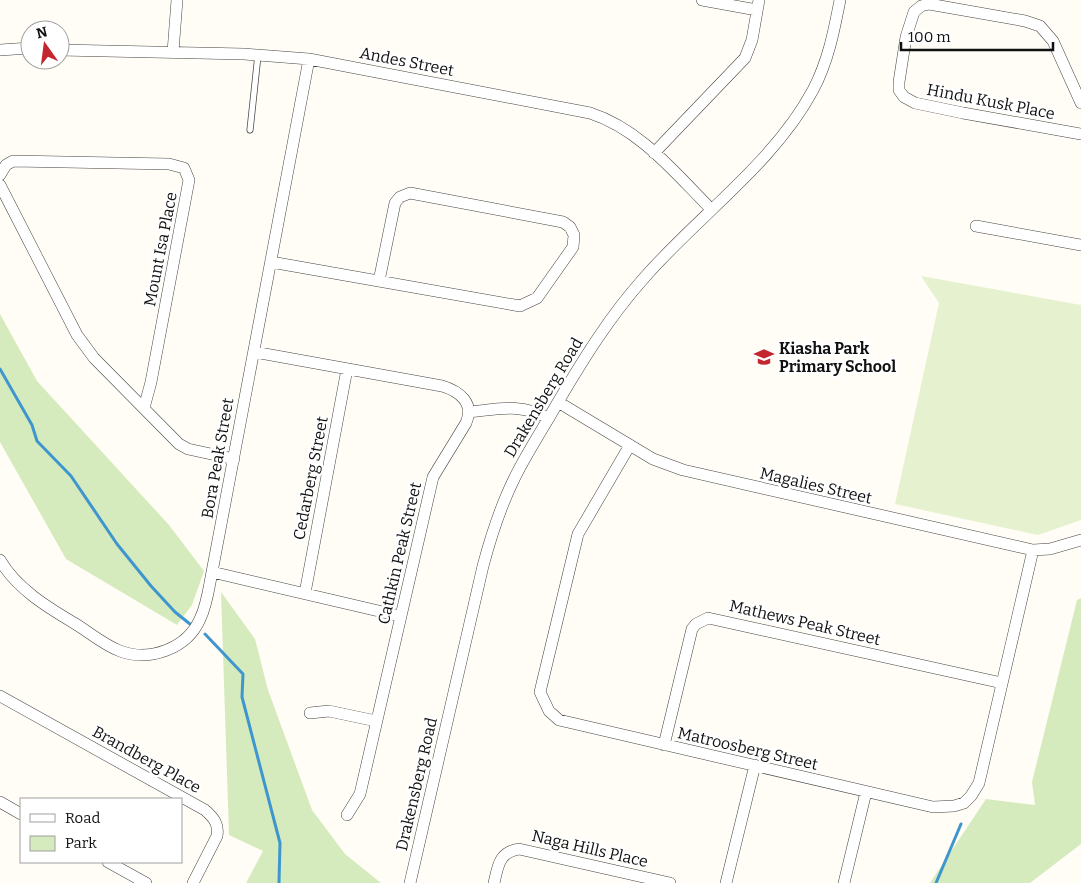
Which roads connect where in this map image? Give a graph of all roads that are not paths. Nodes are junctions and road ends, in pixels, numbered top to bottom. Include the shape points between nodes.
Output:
1 (177, 0) edge
2 (702, 0) edge
3 (840, 0) edge
4 (758, 5) edge
5 (20, 49) edge
6 (0, 50) edge
7 (70, 50) edge
8 (173, 52) junction
9 (258, 55) junction
10 (309, 59) junction
11 (1081, 103) edge
12 (250, 130) dead end
13 (1081, 132) edge
14 (654, 153) junction
15 (0, 175) edge
16 (0, 185) edge
17 (711, 209) junction
18 (976, 226) dead end
19 (1081, 245) edge
20 (271, 262) junction
21 (379, 281) junction
22 (254, 352) junction
23 (347, 370) junction
24 (558, 402) junction
25 (144, 408) junction
26 (469, 412) junction
27 (549, 418) junction
28 (630, 445) junction
29 (234, 459) junction
30 (1081, 540) edge
31 (1033, 550) junction
32 (2, 567) edge
33 (212, 572) junction
34 (305, 593) junction
35 (400, 616) junction
36 (1002, 683) junction
37 (0, 696) edge
38 (310, 713) dead end
39 (376, 721) junction
40 (664, 745) junction
41 (755, 765) junction
42 (866, 792) junction
43 (0, 802) edge
44 (20, 813) edge
45 (347, 815) dead end
46 (110, 863) edge
47 (146, 883) edge
48 (193, 883) edge
49 (410, 883) edge
50 (494, 883) edge
51 (670, 883) edge
52 (726, 883) edge
53 (844, 883) edge

1 - 8 street
2 - 4 street
3 - 17 street, Drakensberg Road via 831,44 803,108 761,159
4 - 14 street via 752,40 745,58
5 - 6 street
7 - 8 street, Andes Street
8 - 9 street, Andes Street
9 - 10 street, Andes Street
9 - 12 lane
10 - 14 street, Andes Street via 590,113 622,126
10 - 20 street, Bora Peak Street
11 - 13 street, Hindu Kusk Place via 1053,41 1036,24 929,4 914,12 906,36 899,82 899,90 904,97 915,103 953,111
14 - 17 street, Andes Street
15 - 25 street, Mount Isa Place via 13,161 169,164 186,171 189,180 184,209
16 - 25 street via 77,335 94,358
17 - 24 street, Drakensberg Road via 645,276 618,309
18 - 19 street
20 - 21 street
20 - 22 street, Bora Peak Street
21 - 21 street via 520,306 537,298 573,247 574,235 563,222 410,193 400,197 395,204
22 - 23 street
22 - 29 street, Bora Peak Street
23 - 26 street via 455,390 466,402
23 - 34 street, Cedarberg Street
24 - 27 street, Drakensberg Road
24 - 28 street, Magalies Street
25 - 29 street via 179,444
26 - 27 street via 517,408 532,410
26 - 35 street, Cathkin Peak Street via 466,423 433,477
27 - 49 street, Drakensberg Road via 514,478 493,531
28 - 31 street, Magalies Street via 653,459 683,470
28 - 40 street, Matroosberg Street via 578,534 540,692 549,711 559,720
29 - 33 street, Bora Peak Street
30 - 31 street, Magalies Street
31 - 36 street, Matroosberg Street
32 - 33 street, Bora Peak Street via 47,606 117,650 147,656 177,644 197,626
33 - 34 street
34 - 35 street
35 - 39 street, Cathkin Peak Street
36 - 40 street, Mathews Peak Street via 708,618 692,629
36 - 42 street, Matroosberg Street via 979,783 964,803 933,807
37 - 48 street, Brandberg Place via 214,818 218,830 215,842
38 - 39 street via 329,711
39 - 45 street, Cathkin Peak Street via 360,794
40 - 41 street, Matroosberg Street
41 - 42 street, Matroosberg Street
41 - 52 street
42 - 53 street
43 - 44 street
46 - 47 street
50 - 51 street, Naga Hills Place via 502,857 519,849

